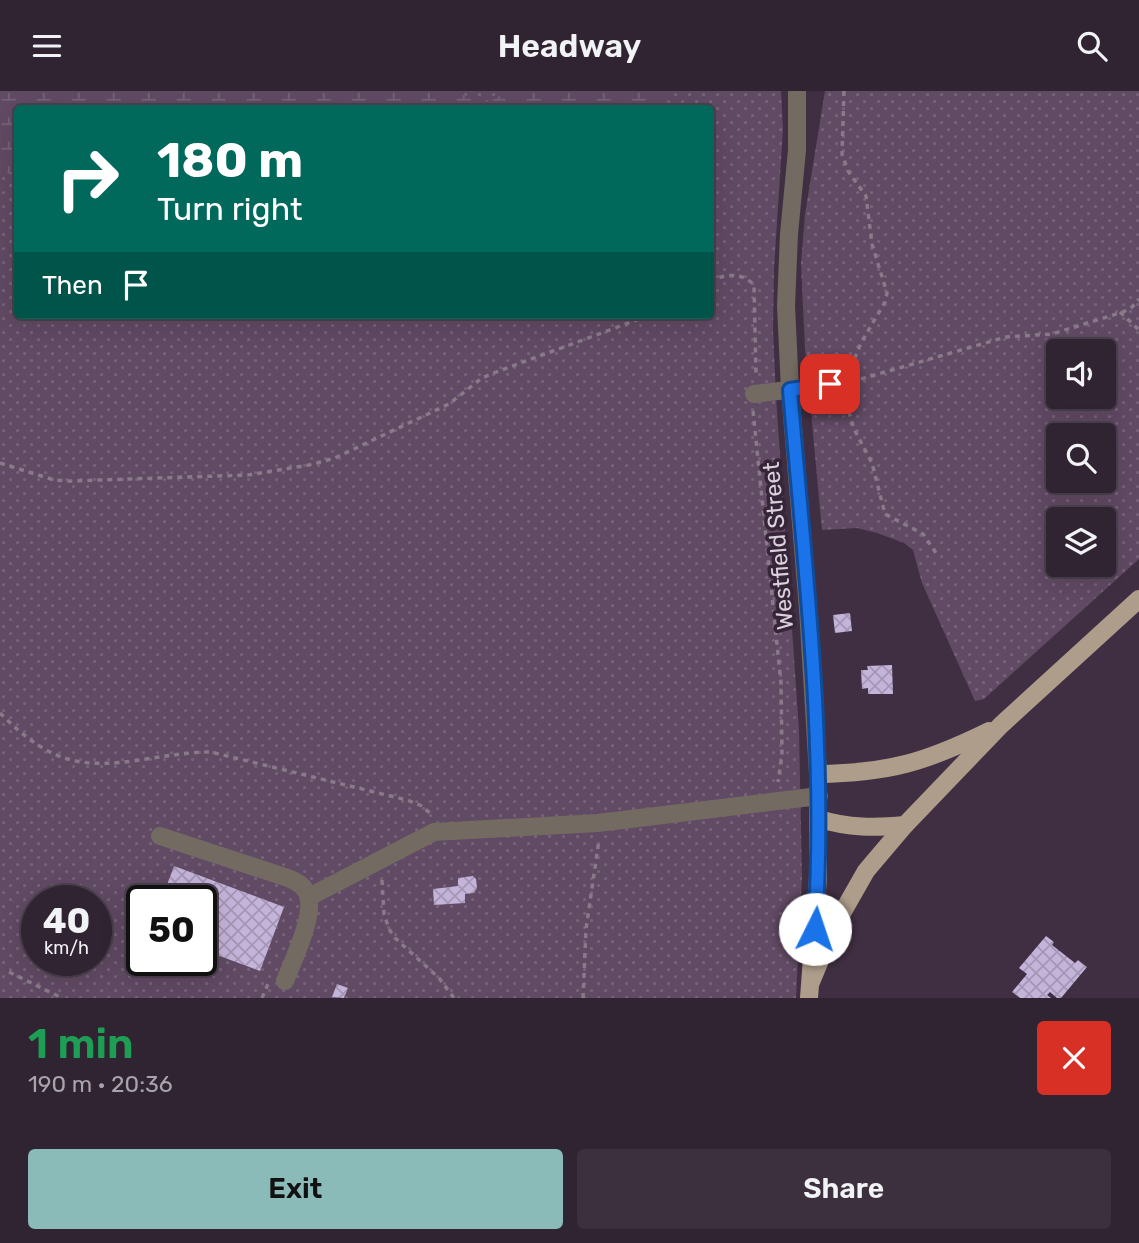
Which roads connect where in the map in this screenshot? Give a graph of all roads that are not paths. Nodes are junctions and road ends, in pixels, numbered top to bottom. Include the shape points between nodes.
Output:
1 (797, 91) edge
2 (845, 383) road end
3 (790, 390) junction
4 (754, 394) road end
5 (1139, 599) edge
6 (1001, 725) junction
7 (818, 774) junction
8 (819, 796) junction
9 (819, 819) junction
10 (905, 825) junction
11 (160, 836) dead end
12 (309, 897) junction
13 (285, 981) dead end
14 (810, 990) edge

1 - 3 street, Westfield Street via 786,306
2 - 3 street
3 - 4 street
3 - 7 street, Westfield Street
5 - 6 main road
6 - 7 main road via 906,766
6 - 10 main road
7 - 8 main road, Westfield Street
8 - 9 main road, Westfield Street
8 - 12 street via 598,823 445,831 427,835
9 - 10 main road via 870,828
9 - 14 main road, Westfield Street
10 - 14 main road via 866,871 833,929
11 - 12 street via 288,878
12 - 13 street via 307,919

